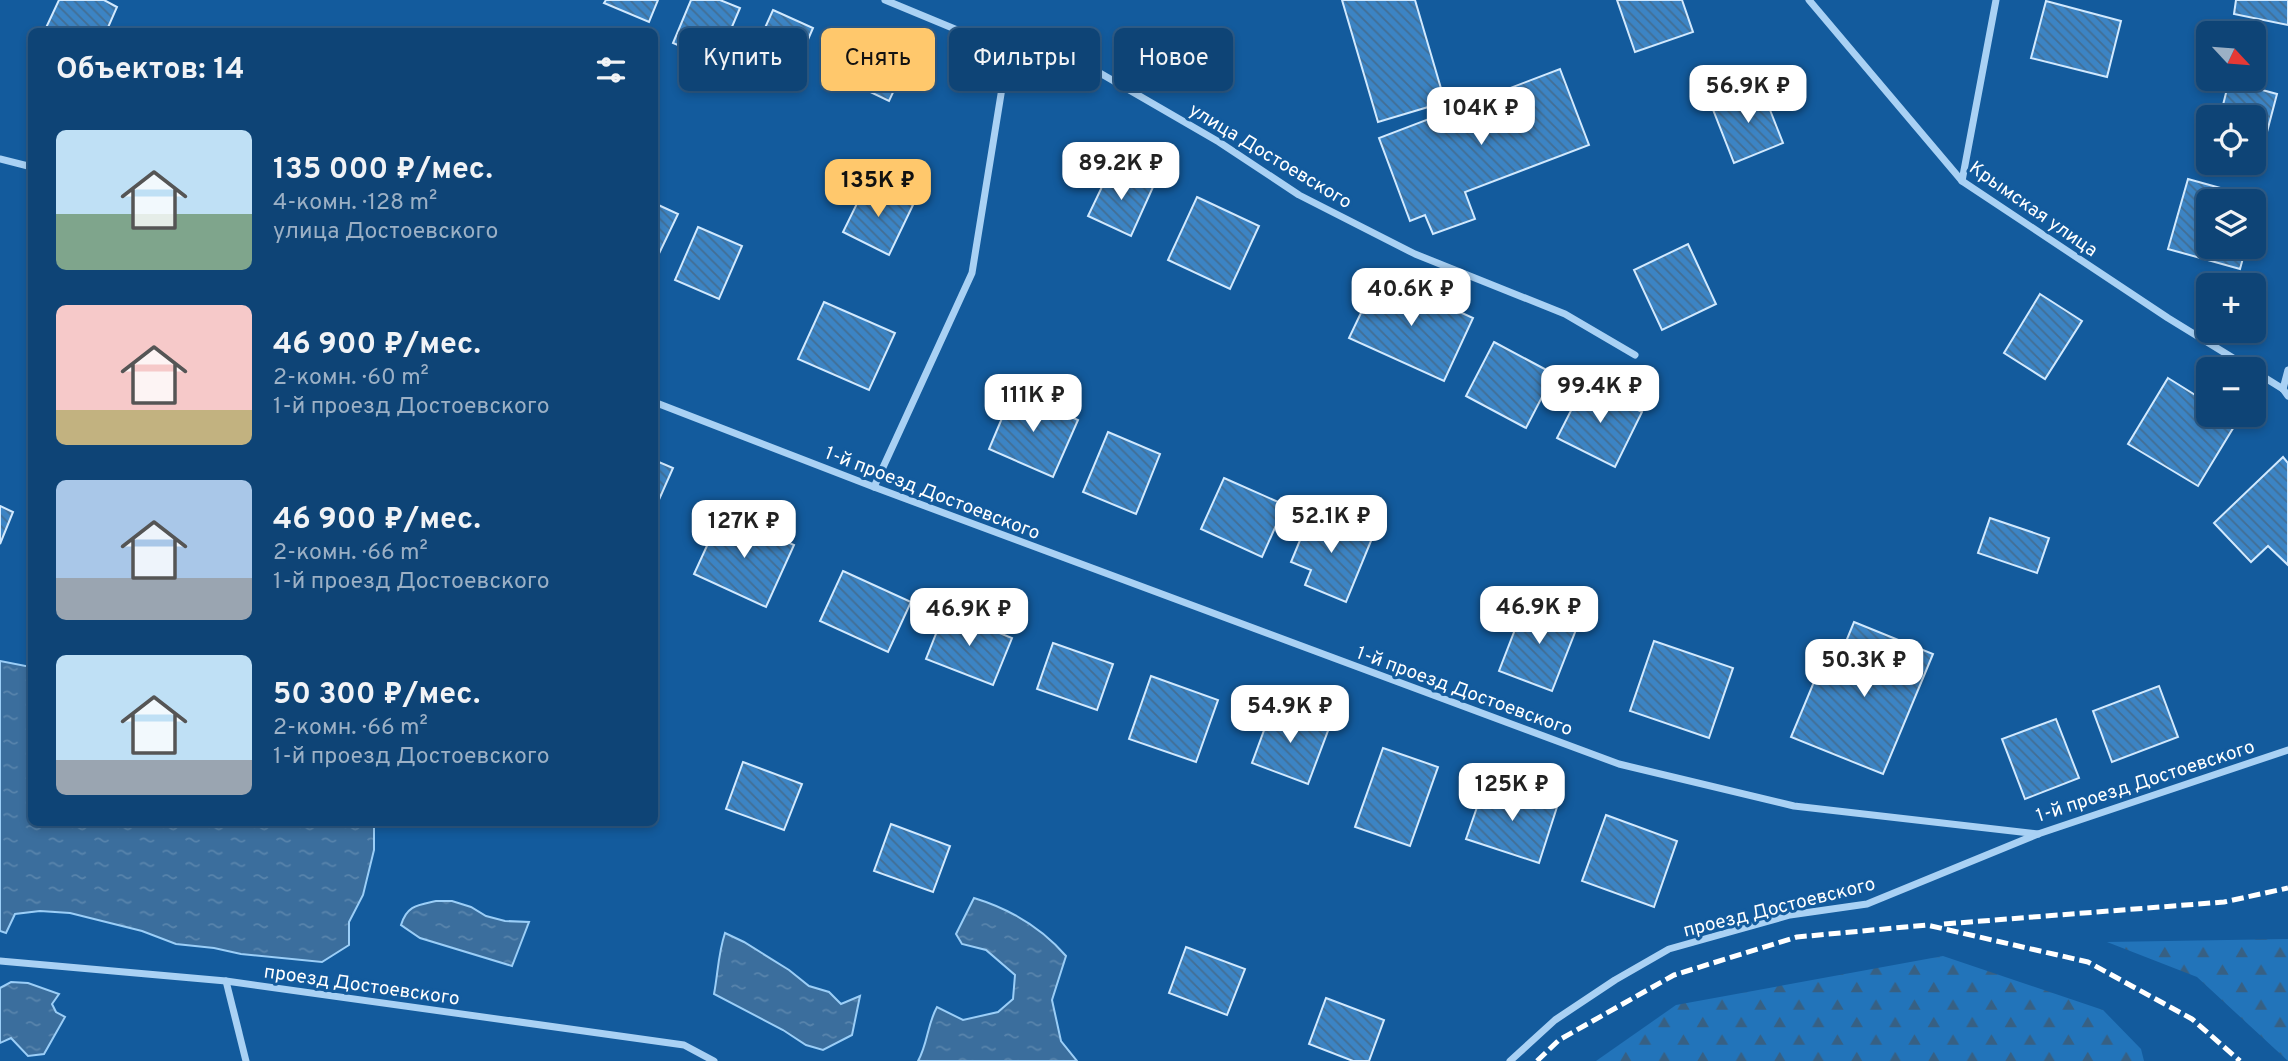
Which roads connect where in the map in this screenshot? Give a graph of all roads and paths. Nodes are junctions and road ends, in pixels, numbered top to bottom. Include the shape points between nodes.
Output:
1 (885, 0) edge
2 (1809, 0) edge
3 (1996, 0) edge
4 (953, 28) edge
5 (1100, 73) edge
6 (1002, 91) edge
7 (0, 159) edge
8 (28, 166) edge
9 (1962, 181) junction
10 (1635, 355) dead end
11 (2231, 357) edge
12 (2288, 370) edge
13 (2266, 380) edge
14 (2285, 393) edge
15 (658, 404) edge
16 (874, 487) junction
17 (2288, 750) edge
18 (2038, 834) junction
19 (0, 961) edge
20 (226, 981) junction
21 (246, 1061) edge
22 (714, 1061) edge
23 (1510, 1061) edge

1 - 4 street, улица Достоевского
2 - 9 street, Крымская улица
3 - 9 street
5 - 10 street, улица Достоевского via 1299,195 1415,254 1565,314
6 - 16 street via 972,273
7 - 8 street
9 - 11 street, Крымская улица
12 - 14 street
13 - 14 street, Крымская улица
15 - 16 street, 1-й проезд Достоевского
16 - 18 street, 1-й проезд Достоевского via 1619,764 1794,806
17 - 18 street, 1-й проезд Достоевского
18 - 23 street, проезд Достоевского via 1867,904 1790,915 1669,949 1555,1020
19 - 20 street, проезд Достоевского
20 - 21 street
20 - 22 street, проезд Достоевского via 684,1045

